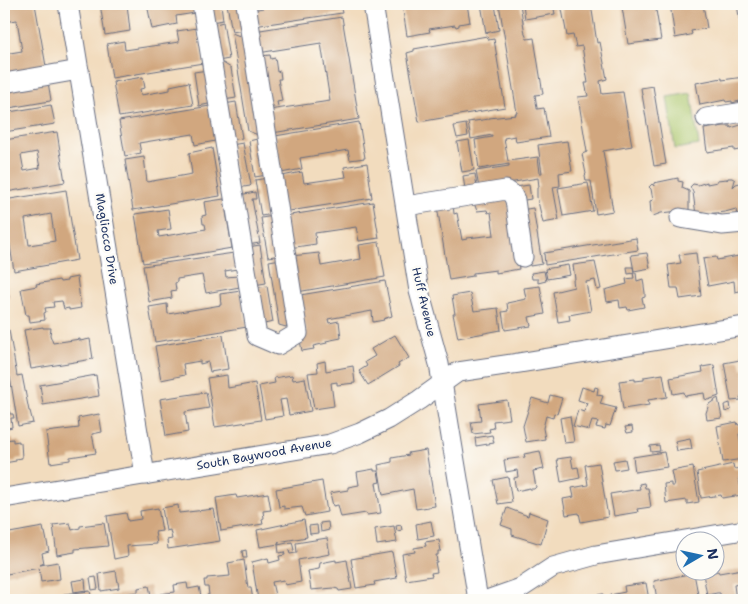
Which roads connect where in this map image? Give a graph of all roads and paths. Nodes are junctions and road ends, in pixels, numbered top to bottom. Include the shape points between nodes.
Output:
1 (68, 4) edge
2 (202, 4) edge
3 (246, 4) edge
4 (372, 4) edge
5 (79, 70) junction
6 (4, 83) edge
7 (744, 112) edge
8 (706, 118) dead end
9 (406, 206) junction
10 (680, 218) dead end
11 (744, 224) edge
12 (524, 257) dead end
13 (744, 326) edge
14 (442, 383) junction
15 (145, 475) junction
16 (4, 498) edge
17 (744, 530) edge
18 (478, 600) edge
19 (486, 600) edge

1 - 5 street, Magliocco Drive
2 - 3 street via 257,336 278,345 298,332
4 - 9 street, Huff Avenue
5 - 6 street
5 - 15 street, Magliocco Drive
7 - 8 street
9 - 12 street via 506,190 515,200
9 - 14 street, Huff Avenue via 419,291
10 - 11 street via 722,225
13 - 14 street, South Baywood Avenue via 458,372
14 - 15 street, South Baywood Avenue via 389,419 330,444
14 - 18 street, Huff Avenue
15 - 16 street, South Baywood Avenue
17 - 19 street via 575,560 553,568 521,588

